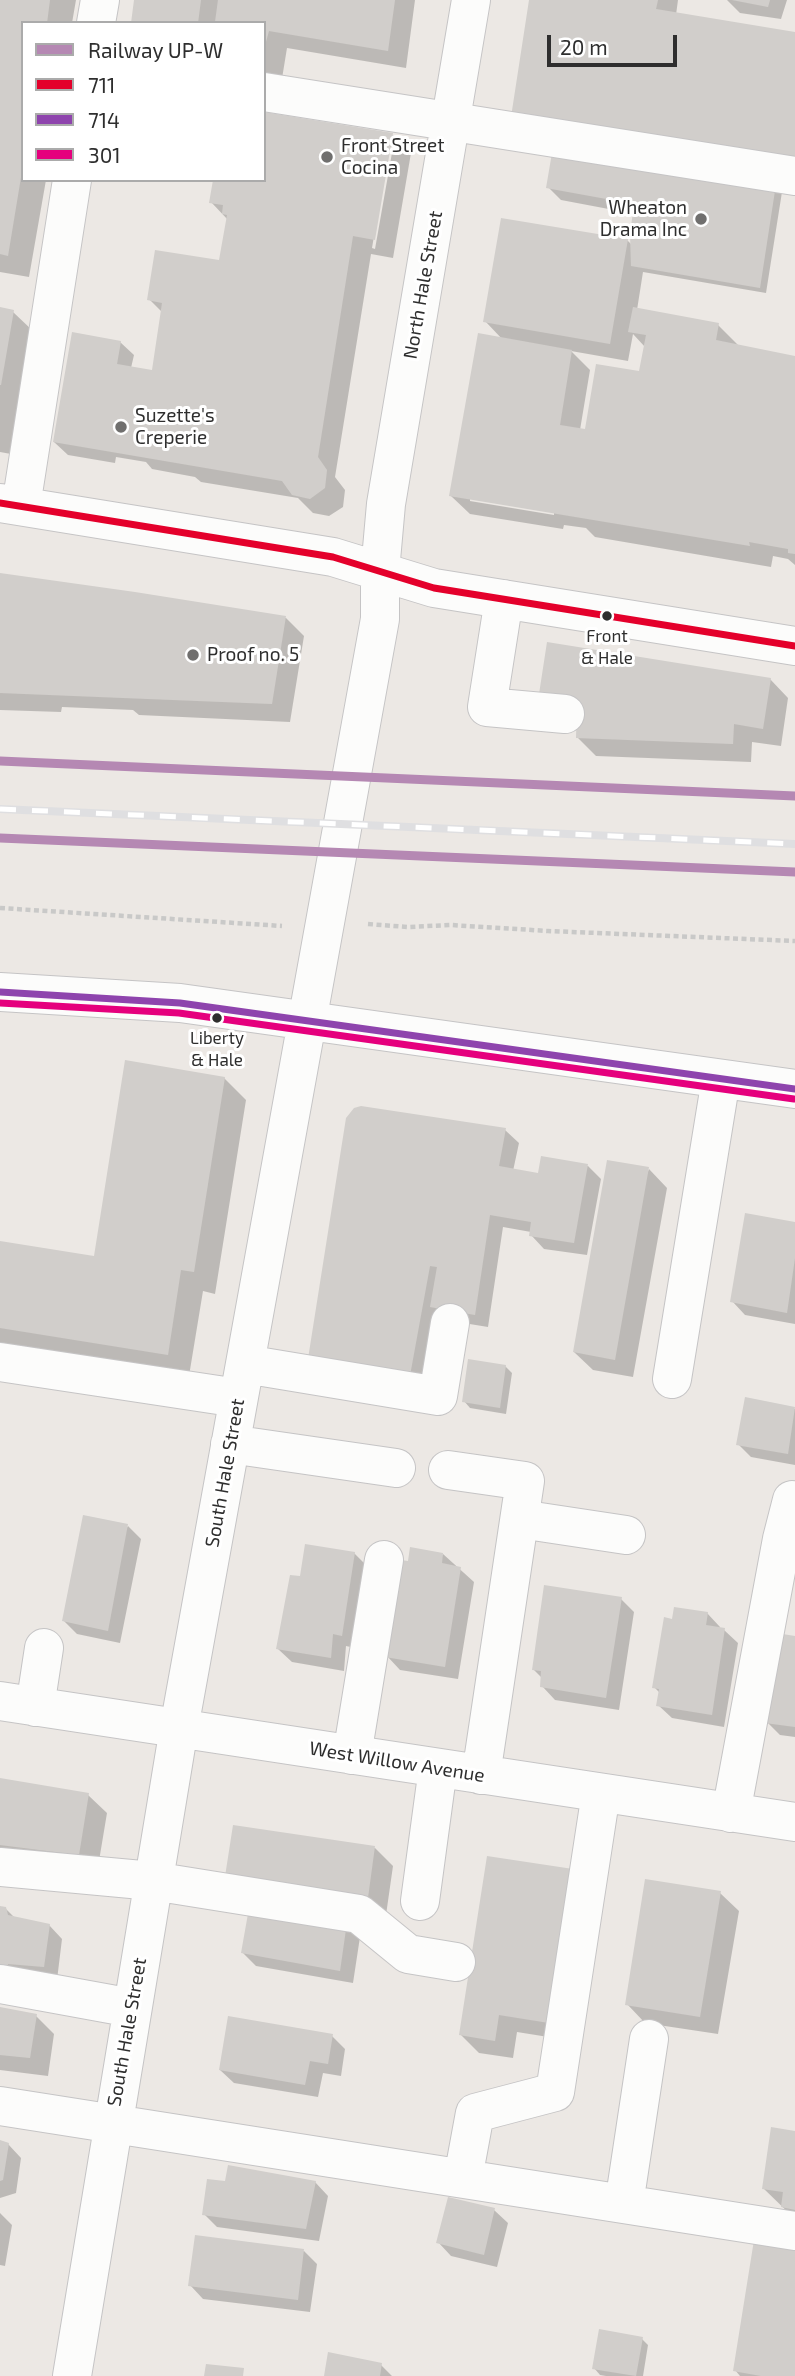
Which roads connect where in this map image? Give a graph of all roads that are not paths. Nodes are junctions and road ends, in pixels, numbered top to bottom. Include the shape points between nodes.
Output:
1 (100, 0) edge
2 (471, 0) edge
3 (96, 21) edge
4 (266, 92) edge
5 (450, 121) junction
6 (795, 176) edge
7 (72, 182) edge
8 (10, 504) edge
9 (380, 572) junction
10 (504, 599) junction
11 (795, 646) edge
12 (565, 714) dead end
13 (0, 992) edge
14 (308, 1020) junction
15 (721, 1079) junction
16 (795, 1089) edge
17 (450, 1323) dead end
18 (0, 1362) edge
19 (672, 1378) dead end
20 (242, 1381) junction
21 (230, 1444) junction
22 (396, 1468) dead end
23 (448, 1470) dead end
24 (792, 1500) dead end
25 (520, 1519) junction
26 (626, 1535) dead end
27 (384, 1560) dead end
28 (44, 1648) dead end
29 (18, 1704) edge
30 (178, 1728) junction
31 (352, 1755) junction
32 (438, 1768) junction
33 (481, 1774) junction
34 (601, 1793) junction
35 (731, 1813) junction
36 (795, 1822) edge
37 (0, 1867) edge
38 (153, 1881) junction
39 (420, 1901) dead end
40 (456, 1962) dead end
41 (0, 1984) edge
42 (132, 2008) junction
43 (649, 2039) dead end
44 (0, 2106) edge
45 (112, 2124) junction
46 (463, 2178) junction
47 (624, 2204) junction
48 (795, 2231) edge
49 (72, 2376) edge

1 - 3 street
2 - 5 street, North Hale Street
4 - 5 street
5 - 6 street
5 - 9 street, North Hale Street via 386,504
7 - 8 street
8 - 9 street via 333,556
9 - 10 street via 434,588
9 - 14 street, South Hale Street via 380,619
10 - 11 street
10 - 12 street via 487,707
13 - 14 street via 180,1003
14 - 15 street
14 - 20 street, South Hale Street
15 - 16 street
15 - 19 street
17 - 20 street via 438,1396
18 - 20 street
20 - 21 street, South Hale Street
21 - 22 street
21 - 30 street, South Hale Street
23 - 25 street via 525,1481
24 - 35 street
25 - 26 street
25 - 33 street
27 - 31 street
28 - 29 street
29 - 30 street, West Willow Avenue
30 - 31 street, West Willow Avenue
30 - 38 street, South Hale Street
31 - 32 street, West Willow Avenue
32 - 33 street, West Willow Avenue
32 - 39 street
33 - 34 street, West Willow Avenue
34 - 35 street, West Willow Avenue
34 - 46 street via 555,2092 475,2113
35 - 36 street, West Willow Avenue
37 - 38 street
38 - 40 street via 359,1913 408,1954
38 - 42 street, South Hale Street
41 - 42 street
42 - 45 street, South Hale Street
43 - 47 street
44 - 45 street
45 - 46 street
45 - 49 street, South Hale Street
46 - 47 street
47 - 48 street

